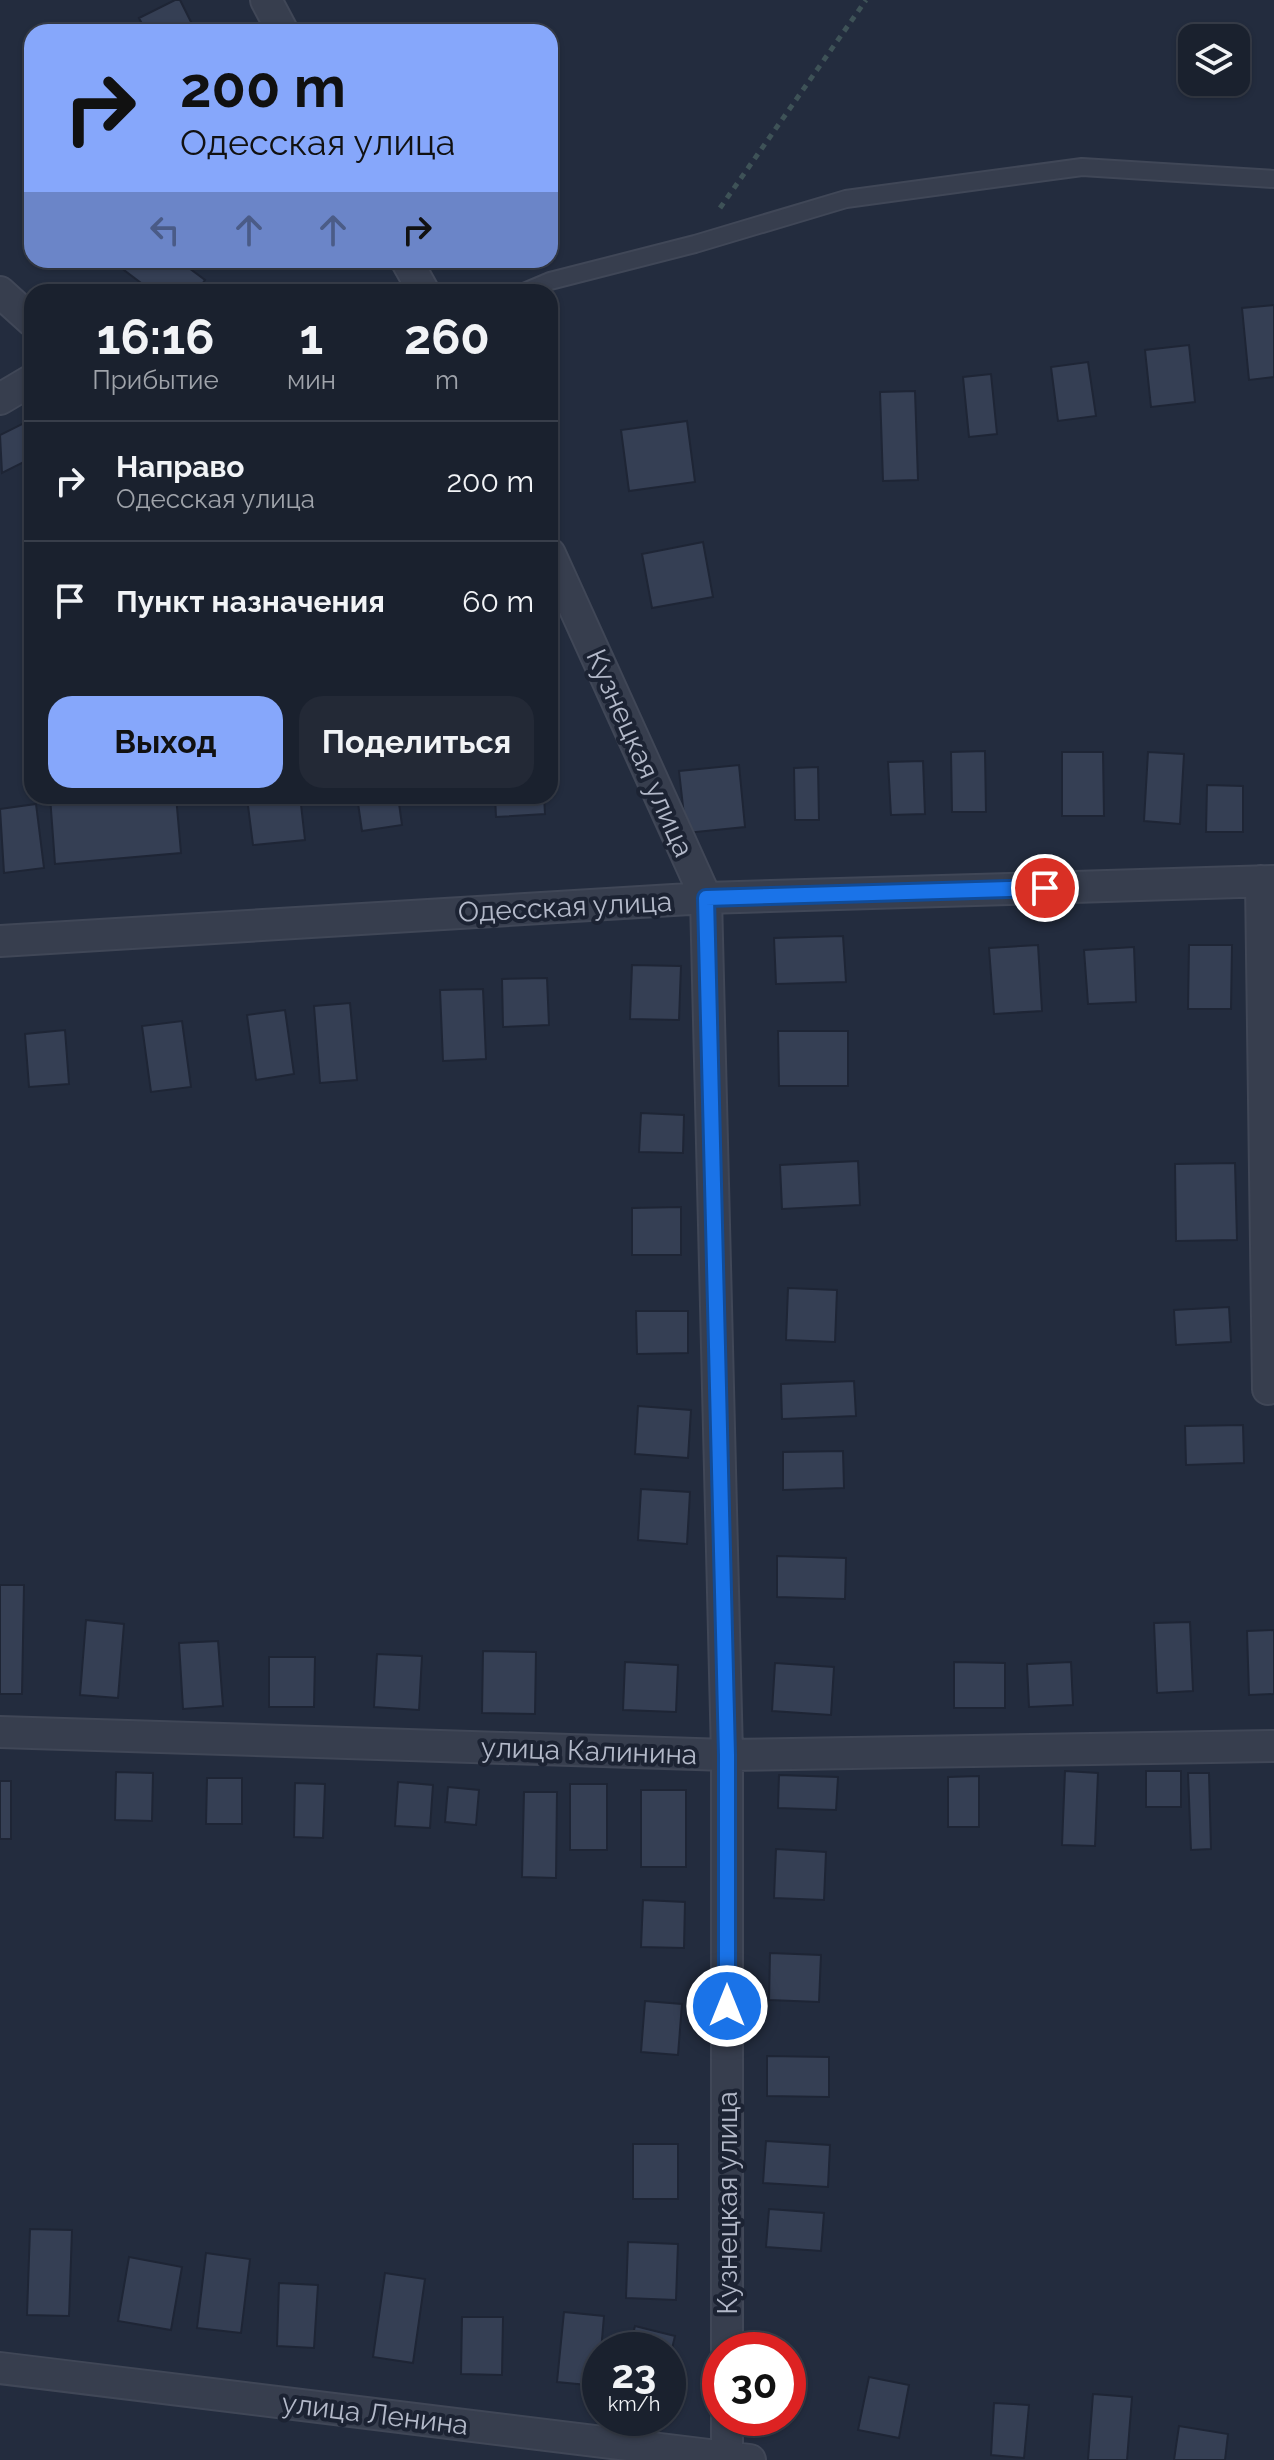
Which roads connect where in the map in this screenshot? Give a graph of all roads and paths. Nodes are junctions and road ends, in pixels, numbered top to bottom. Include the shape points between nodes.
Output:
1 (266, 0) edge
2 (866, 0) edge
3 (279, 24) edge
4 (1274, 179) edge
5 (695, 244) junction
6 (543, 284) edge
7 (0, 292) edge
8 (24, 314) edge
9 (24, 385) edge
10 (0, 399) edge
11 (558, 572) edge
12 (1268, 881) edge
13 (706, 898) junction
14 (0, 941) edge
15 (1268, 1389) dead end
16 (0, 1732) edge
17 (1274, 1746) edge
18 (727, 1755) junction
19 (727, 2332) edge
20 (0, 2368) edge
21 (731, 2436) edge
22 (735, 2459) edge

1 - 3 street
2 - 5 path
4 - 5 lane via 1082,167 846,199
5 - 6 lane
7 - 8 street
9 - 10 street
11 - 13 street, Кузнецкая улица
12 - 13 street, Одесская улица
12 - 15 street
13 - 14 street, Одесская улица
13 - 18 street, Кузнецкая улица
16 - 18 street, улица Калинина
17 - 18 street, улица Калинина
18 - 19 street, Кузнецкая улица
20 - 22 street, улица Ленина
21 - 22 street

